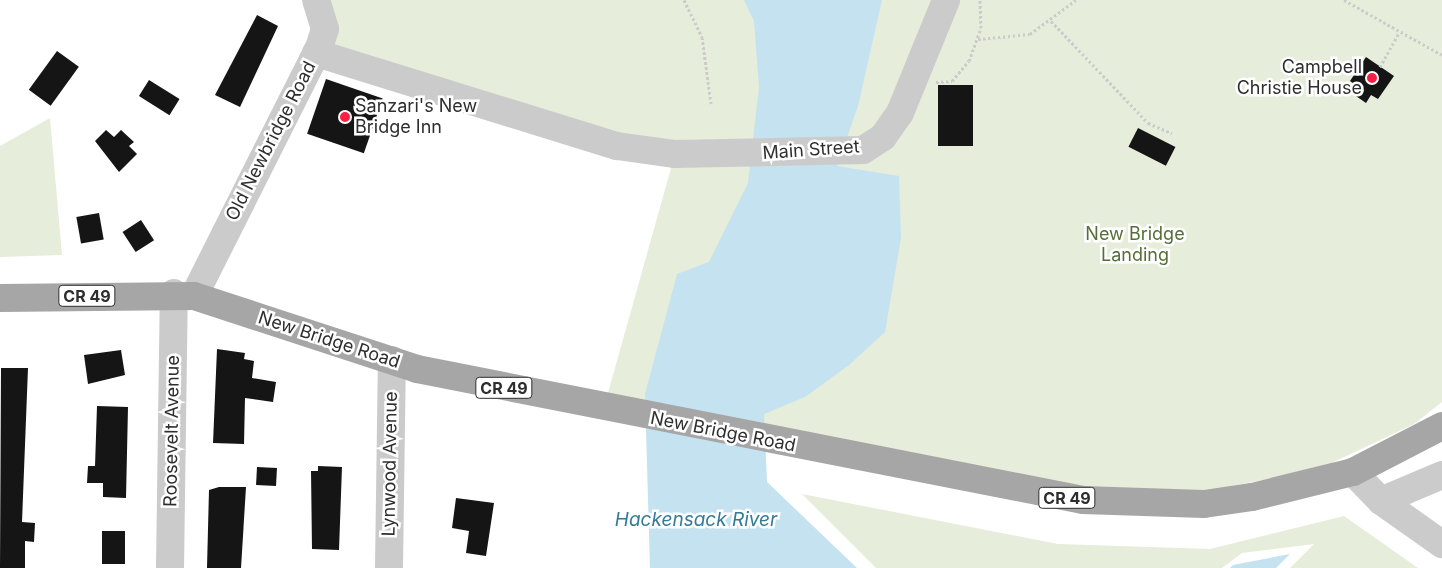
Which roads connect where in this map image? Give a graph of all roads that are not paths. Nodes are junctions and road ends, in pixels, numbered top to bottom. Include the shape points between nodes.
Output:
1 (316, 0) edge
2 (946, 0) edge
3 (316, 53) junction
4 (735, 154) joint
5 (184, 295) junction
6 (0, 298) edge
7 (392, 360) junction
8 (1442, 426) edge
9 (1353, 472) junction
10 (1442, 475) edge
11 (1381, 501) junction
12 (1442, 544) edge
13 (170, 568) edge
14 (389, 568) edge

1 - 3 street via 325,29
2 - 4 street, Main Street via 900,113 883,137 863,150
3 - 4 street, Old Newbridge Road via 566,134 675,154
3 - 5 street, Old Newbridge Road
5 - 6 main road, New Bridge Road / CR 49
5 - 7 main road, New Bridge Road / CR 49
5 - 13 street, Roosevelt Avenue
7 - 9 main road, New Bridge Road / CR 49 via 472,382 1026,491 1142,504 1204,504 1252,497
7 - 14 street, Lynwood Avenue
8 - 9 main road, New Bridge Road / CR 49
9 - 11 street
10 - 11 street
11 - 12 street

